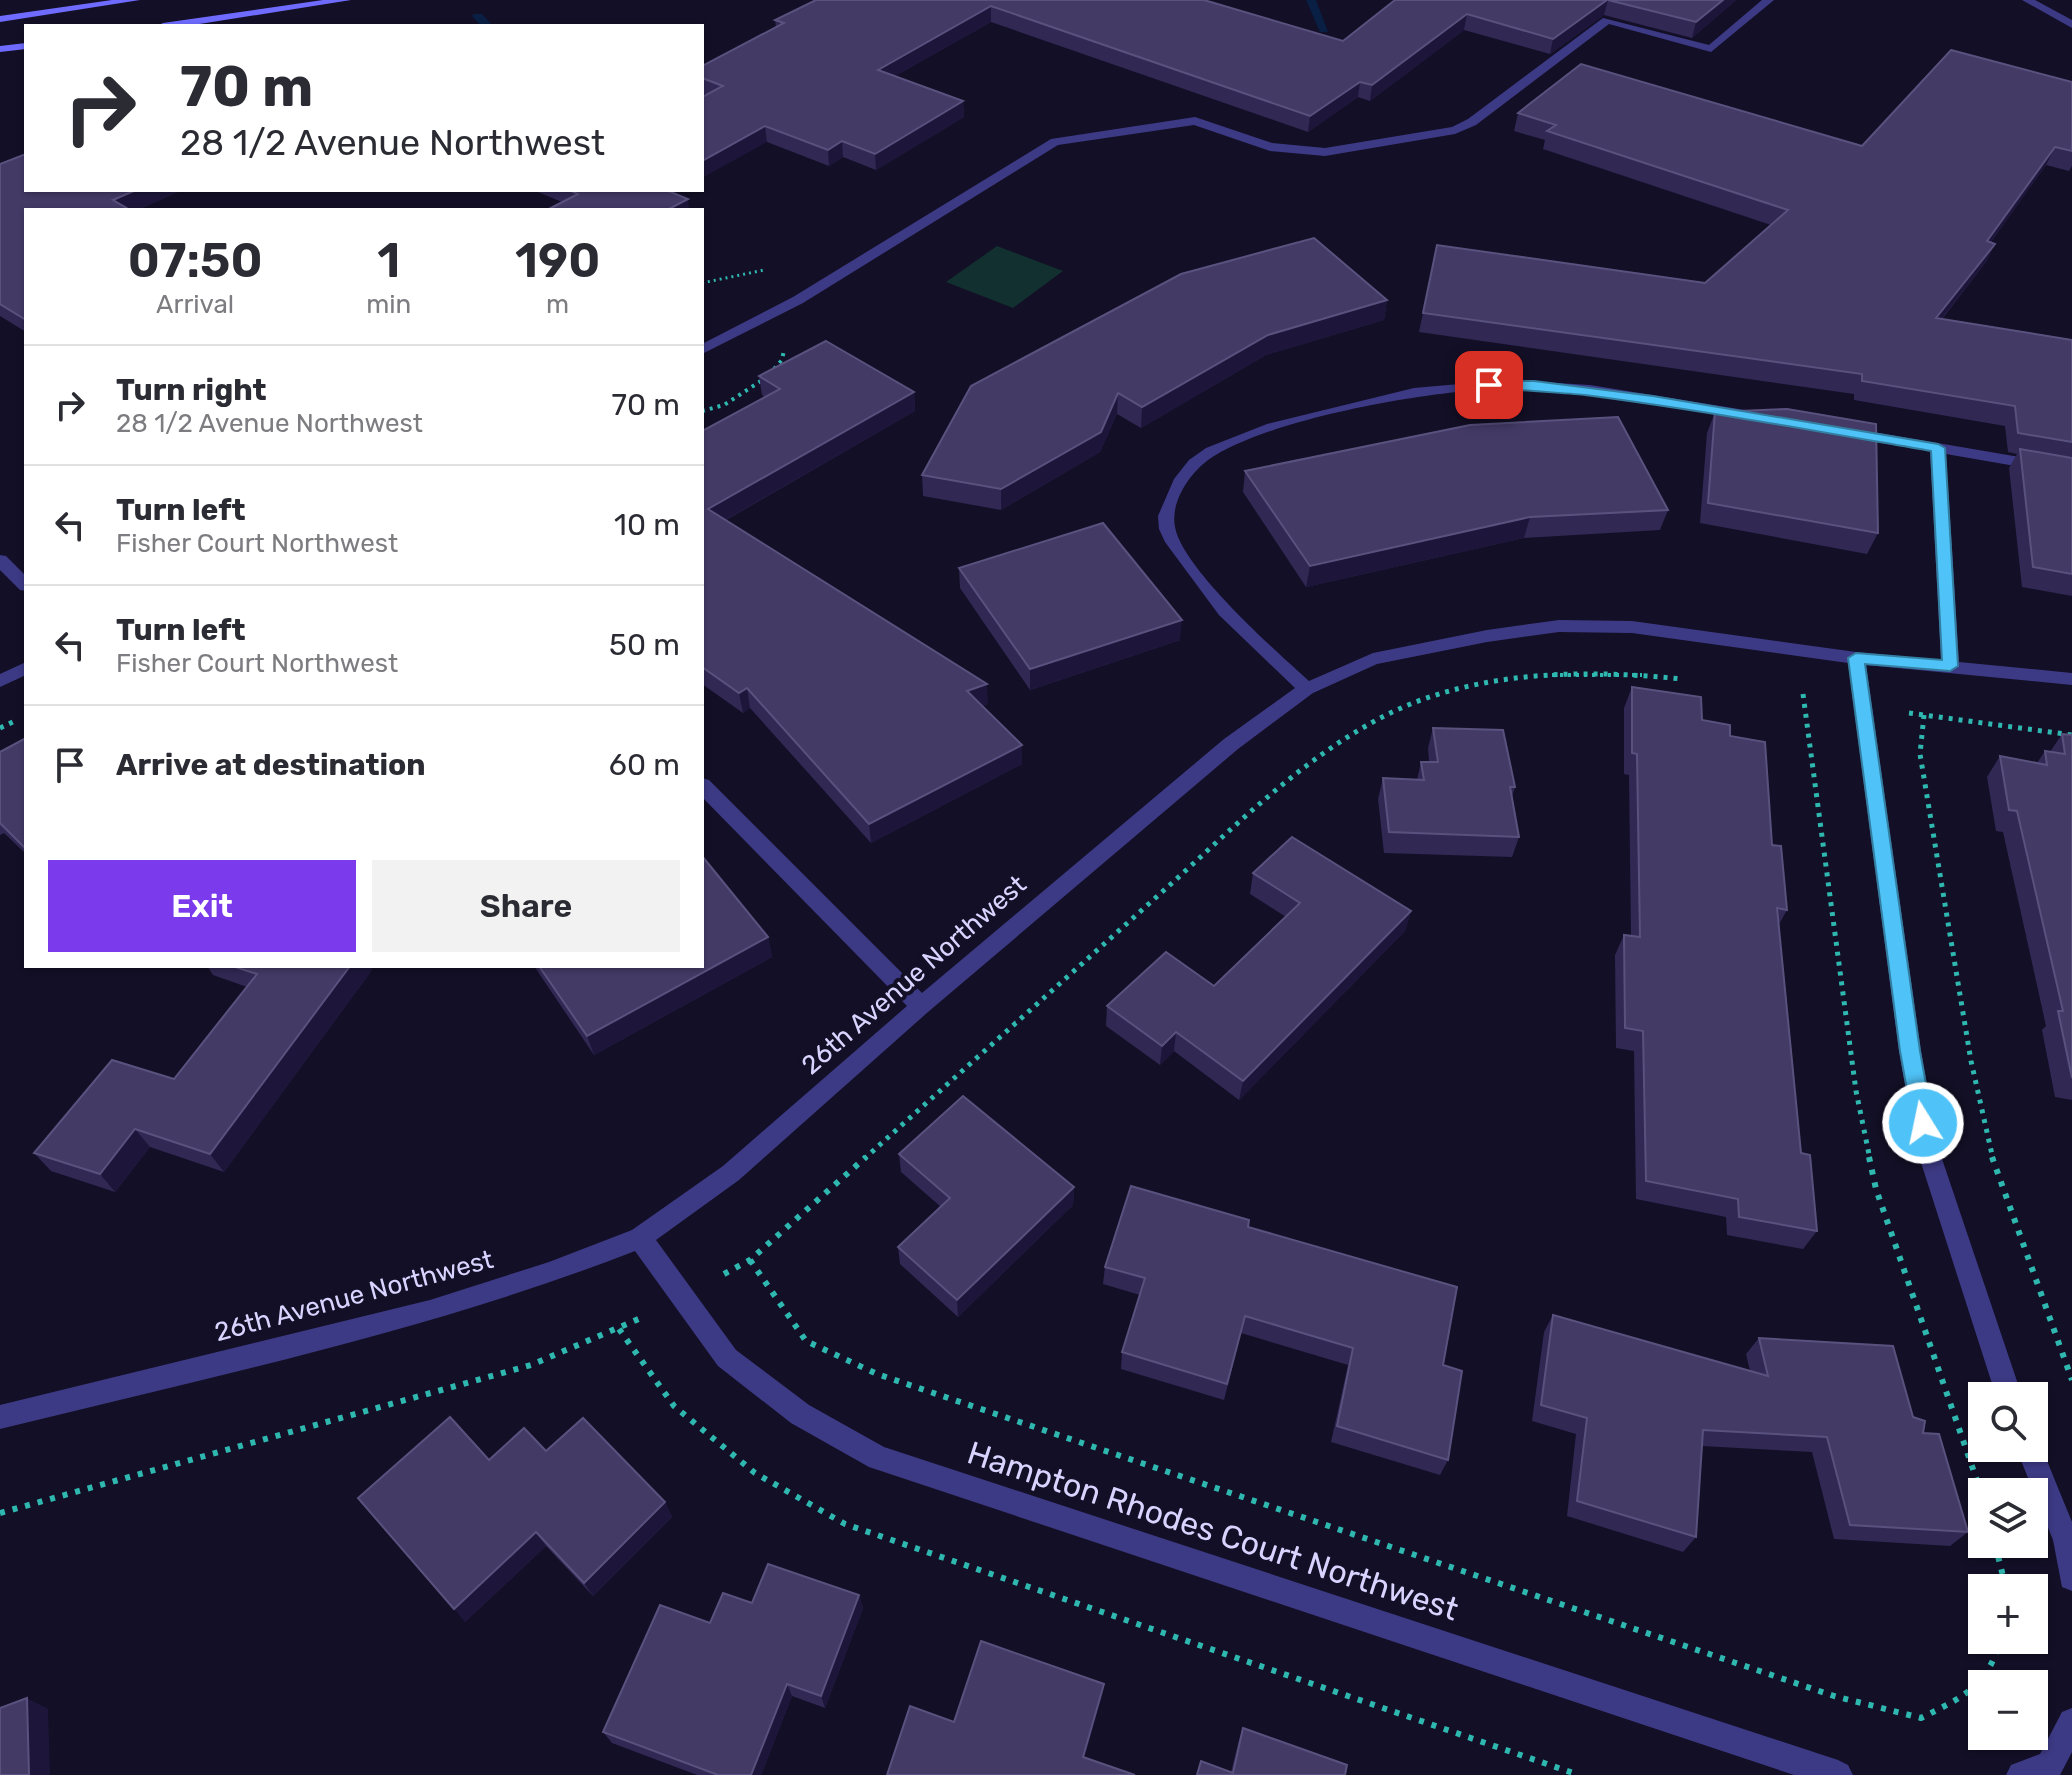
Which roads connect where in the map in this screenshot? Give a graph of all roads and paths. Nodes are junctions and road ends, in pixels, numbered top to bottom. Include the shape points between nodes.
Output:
1 (135, 0) edge
2 (346, 0) edge
3 (1769, 0) edge
4 (2027, 0) edge
5 (0, 19) edge
6 (177, 24) edge
7 (2072, 25) edge
8 (24, 46) edge
9 (0, 49) edge
10 (704, 349) edge
11 (731, 401) dead end
12 (704, 410) edge
13 (1773, 420) edge
14 (1833, 430) edge
15 (1938, 448) junction
16 (2072, 471) edge
17 (0, 560) edge
18 (24, 584) edge
19 (1856, 658) junction
20 (1950, 666) junction
21 (24, 669) edge
22 (2072, 679) edge
23 (1698, 680) dead end
24 (0, 681) edge
25 (1307, 689) junction
26 (1788, 692) dead end
27 (1803, 694) dead end
28 (2072, 735) edge
29 (704, 787) edge
30 (921, 1006) junction
31 (640, 1238) junction
32 (2072, 1380) edge
33 (2004, 1382) edge
34 (0, 1417) edge
35 (2035, 1462) edge
36 (0, 1513) edge
37 (2072, 1577) edge
38 (1997, 1654) edge
39 (2072, 1722) edge
40 (1579, 1775) edge
41 (1838, 1775) edge
42 (2021, 1775) edge

1 - 5 main road
2 - 6 main road
3 - 10 street via 1711,49 1607,20 1455,130 1325,152 1270,147 1195,121 1055,142 798,300
4 - 7 street
8 - 9 main road
11 - 12 path
13 - 25 street via 1584,390 1489,385 1363,402 1256,432 1202,457 1186,472 1170,502 1166,526 1213,599
14 - 15 street
15 - 16 street
15 - 20 street
17 - 18 street
19 - 20 street, 26th Avenue Northwest
19 - 25 street, 26th Avenue Northwest via 1632,627 1559,626 1373,659
19 - 33 street via 1927,1147
20 - 22 street, 26th Avenue Northwest
21 - 24 street
23 - 38 path via 1544,673 1414,703 1361,730 1287,781 750,1260 806,1341 877,1374 1834,1696 1921,1718 1976,1690
25 - 30 street, 26th Avenue Northwest via 1231,744
26 - 27 path
28 - 32 path via 1924,715 1920,754 1991,1154
29 - 30 street
30 - 31 street, 26th Avenue Northwest via 731,1173
31 - 34 street, 26th Avenue Northwest via 430,1311
31 - 41 street, Hampton Rhodes Court Northwest via 727,1358 800,1414 878,1458
35 - 37 street via 2066,1540
36 - 40 path via 531,1365 619,1329 674,1406 755,1473 845,1524
39 - 42 street via 2050,1765

